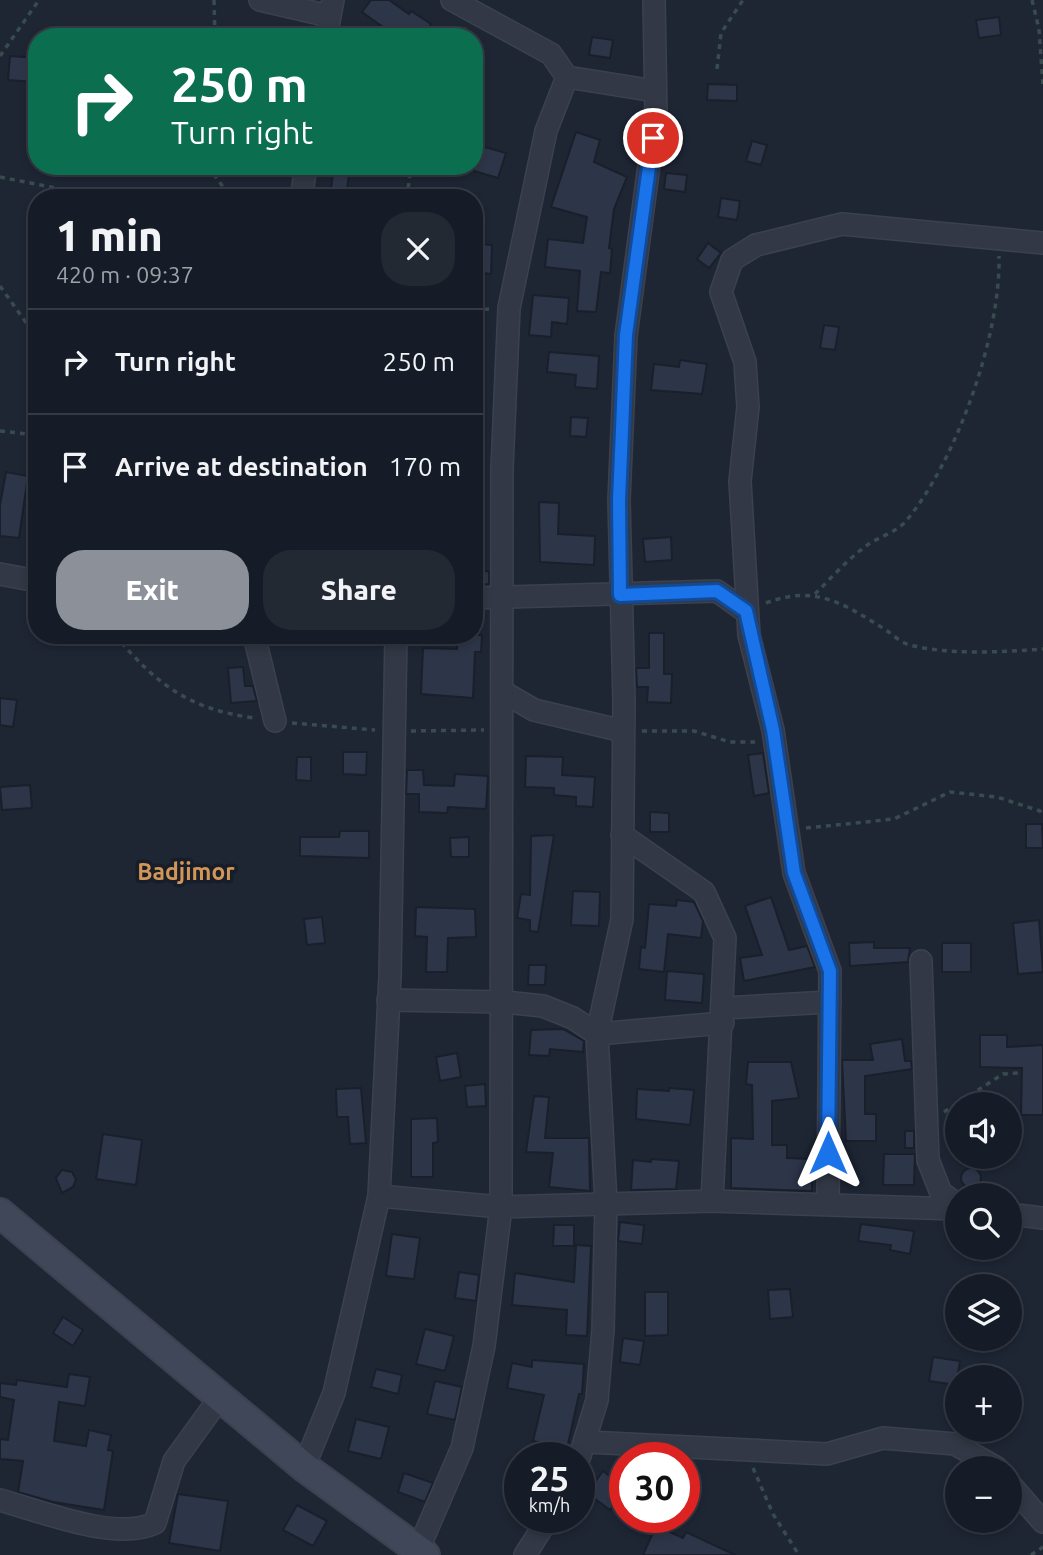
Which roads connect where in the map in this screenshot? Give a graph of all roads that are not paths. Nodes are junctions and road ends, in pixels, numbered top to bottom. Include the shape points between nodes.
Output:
1 (260, 0) edge
2 (452, 0) edge
3 (654, 0) edge
4 (330, 18) edge
5 (567, 77) junction
6 (655, 92) junction
7 (1043, 243) edge
8 (0, 574) edge
9 (28, 579) edge
10 (620, 595) junction
11 (503, 597) junction
12 (483, 598) edge
13 (746, 611) junction
14 (256, 644) edge
15 (396, 644) edge
16 (503, 692) junction
17 (275, 721) road end
18 (624, 731) junction
19 (622, 835) junction
20 (921, 961) dead end
21 (388, 1000) junction
22 (504, 1002) junction
23 (830, 1002) junction
24 (723, 1016) junction
25 (597, 1034) junction
26 (379, 1196) junction
27 (945, 1196) edge
28 (712, 1201) junction
29 (606, 1203) junction
30 (828, 1203) junction
31 (501, 1208) junction
32 (945, 1208) edge
33 (0, 1213) edge
34 (1022, 1215) edge
35 (1043, 1218) edge
36 (221, 1396) junction
37 (585, 1442) edge
38 (595, 1450) edge
39 (976, 1456) edge
40 (304, 1467) junction
41 (1022, 1498) edge
42 (0, 1500) edge
43 (1043, 1522) edge
44 (539, 1533) edge
45 (421, 1552) edge
46 (525, 1555) edge

1 - 4 street
2 - 5 street via 551,54
3 - 6 street
5 - 6 street
5 - 11 street via 546,131 509,307 502,468
6 - 10 street via 626,335
7 - 13 street via 835,224 756,245 732,260 721,292 745,362 748,407 740,481
8 - 9 street
10 - 11 street
10 - 13 street via 717,591
10 - 18 street
11 - 12 street
11 - 16 street
13 - 23 street via 775,741 794,873 830,971
14 - 17 street
15 - 21 street
16 - 18 street via 534,710
16 - 22 street
18 - 19 street
19 - 24 street via 705,892 725,938
19 - 25 street via 622,919
20 - 27 street via 928,1160
21 - 22 street
21 - 26 street
22 - 25 street via 543,1006
22 - 31 street
23 - 24 street
23 - 30 street
24 - 25 street
24 - 28 street
25 - 29 street
26 - 31 street
26 - 40 street via 334,1393
28 - 29 street
28 - 30 street
29 - 31 street
29 - 37 street via 597,1400
30 - 32 street
31 - 45 street via 484,1346 462,1448
33 - 36 main road
34 - 35 street
36 - 40 main road
36 - 42 street via 174,1461 155,1523 141,1530 110,1529
38 - 39 street via 827,1454 883,1438 955,1444
40 - 45 main road
41 - 43 street
44 - 46 street

